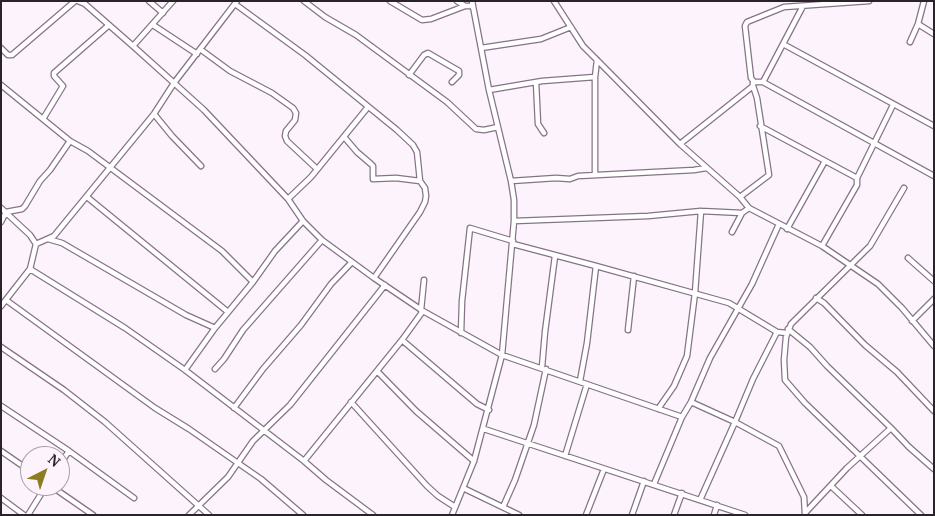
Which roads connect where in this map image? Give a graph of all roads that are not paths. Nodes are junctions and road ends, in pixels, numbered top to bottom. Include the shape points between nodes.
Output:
1 (76, 1) edge
2 (149, 1) edge
3 (173, 1) edge
4 (304, 1) edge
5 (390, 1) edge
6 (457, 1) edge
7 (554, 1) edge
8 (869, 1) edge
9 (924, 1) edge
10 (236, 2) edge
11 (86, 3) edge
12 (472, 4) edge
13 (465, 6) junction
14 (803, 6) junction
15 (163, 13) junction
16 (918, 24) junction
17 (109, 25) junction
18 (153, 25) junction
19 (571, 27) junction
20 (934, 34) edge
21 (910, 42) dead end
22 (783, 44) junction
23 (134, 46) junction
24 (1, 48) edge
25 (481, 48) junction
26 (200, 49) junction
27 (197, 54) junction
28 (596, 60) junction
29 (409, 75) junction
30 (595, 76) junction
31 (452, 82) dead end
32 (536, 82) junction
33 (764, 82) junction
34 (174, 83) junction
35 (753, 84) junction
36 (1, 85) edge
37 (489, 90) junction
38 (893, 105) junction
39 (368, 107) junction
40 (154, 114) junction
41 (43, 119) junction
42 (760, 126) junction
43 (934, 126) edge
44 (498, 128) junction
45 (544, 133) dead end
46 (345, 138) junction
47 (70, 141) junction
48 (874, 142) junction
49 (680, 144) junction
50 (825, 161) junction
51 (202, 166) dead end
52 (109, 168) junction
53 (706, 168) junction
54 (317, 169) junction
55 (595, 175) junction
56 (934, 176) edge
57 (857, 178) junction
58 (420, 181) junction
59 (511, 181) junction
60 (904, 188) dead end
61 (87, 197) junction
62 (740, 197) junction
63 (288, 199) junction
64 (1, 208) edge
65 (749, 208) junction
66 (6, 212) junction
67 (701, 212) junction
68 (742, 213) junction
69 (303, 221) junction
70 (514, 221) junction
71 (1, 222) edge
72 (779, 224) junction
73 (787, 229) junction
74 (732, 232) dead end
75 (48, 239) junction
76 (322, 240) junction
77 (513, 243) junction
78 (36, 244) junction
79 (822, 246) junction
80 (555, 256) junction
81 (908, 258) dead end
82 (352, 262) junction
83 (852, 265) junction
84 (596, 266) junction
85 (30, 270) junction
86 (634, 276) junction
87 (374, 278) junction
88 (424, 280) dead end
89 (934, 281) edge
90 (253, 282) junction
91 (385, 285) junction
92 (695, 293) junction
93 (816, 298) junction
94 (934, 299) edge
95 (6, 300) junction
96 (1, 306) edge
97 (739, 309) junction
98 (422, 310) junction
99 (228, 312) junction
100 (912, 321) junction
101 (215, 328) junction
102 (628, 330) dead end
103 (787, 331) junction
104 (777, 332) junction
105 (462, 333) junction
106 (402, 340) junction
107 (934, 346) edge
108 (1, 347) edge
109 (502, 354) junction
110 (544, 368) junction
111 (215, 369) dead end
112 (185, 370) junction
113 (377, 371) junction
114 (580, 381) junction
115 (587, 384) junction
116 (351, 402) junction
117 (691, 402) junction
118 (1, 406) edge
119 (234, 408) junction
120 (658, 409) junction
121 (488, 410) junction
122 (934, 411) edge
123 (682, 417) junction
124 (735, 422) junction
125 (891, 428) junction
126 (484, 429) junction
127 (263, 430) junction
128 (527, 444) junction
129 (61, 446) edge
130 (1, 451) edge
131 (70, 452) edge
132 (565, 456) junction
133 (860, 456) junction
134 (304, 461) junction
135 (474, 461) junction
136 (20, 464) edge
137 (236, 464) junction
138 (604, 469) junction
139 (934, 469) edge
140 (644, 481) junction
141 (654, 484) junction
142 (831, 486) junction
143 (464, 488) junction
144 (682, 493) junction
145 (39, 496) edge
146 (65, 496) edge
147 (1, 498) edge
148 (134, 498) dead end
149 (700, 500) junction
150 (717, 505) junction
151 (199, 506) junction
152 (455, 507) junction
153 (502, 507) junction
154 (805, 514) edge
155 (26, 515) edge
156 (93, 515) edge
157 (189, 515) edge
158 (209, 515) edge
159 (303, 515) edge
160 (373, 515) edge
161 (452, 515) edge
162 (519, 515) edge
163 (586, 515) edge
164 (632, 515) edge
165 (674, 515) edge
166 (714, 515) edge
167 (745, 515) edge
168 (862, 515) edge
169 (921, 515) edge

1 - 11 street
1 - 24 street via 12,54 8,55
2 - 15 street
3 - 15 street
4 - 29 street
5 - 13 street via 422,20
6 - 13 street
7 - 19 street
8 - 14 street
9 - 16 street
10 - 26 street
10 - 39 street
11 - 17 street
12 - 13 street
12 - 25 street
14 - 22 street
14 - 35 street via 784,7 747,22 749,71
15 - 18 street
16 - 20 street
16 - 21 street
17 - 23 street
17 - 41 street via 54,73 63,86
18 - 23 street
18 - 27 street
19 - 25 street via 540,39
19 - 28 street
22 - 33 street
22 - 38 street
23 - 34 street
25 - 37 street
26 - 27 street
26 - 54 street via 230,71 272,92 293,108 295,120 285,136
27 - 34 street
28 - 30 street
28 - 49 street
29 - 31 street via 428,53 459,71
29 - 44 street via 476,128
30 - 32 street
30 - 55 street
32 - 37 street
32 - 45 street via 538,124
33 - 35 street
33 - 48 street
34 - 40 street
34 - 63 street
35 - 42 street
35 - 49 street
36 - 41 street
37 - 44 street
38 - 43 street
38 - 48 street
39 - 46 street
39 - 58 street via 413,145 417,152
40 - 51 street
40 - 52 street
41 - 47 street
42 - 50 street
42 - 62 street via 768,175
44 - 59 street
46 - 54 street
46 - 58 street via 373,166 373,180
47 - 52 street
47 - 66 street via 25,206
48 - 56 street
48 - 57 street
49 - 53 street
50 - 57 street
50 - 73 street
52 - 61 street
52 - 90 street via 222,251
53 - 55 street
53 - 62 street
54 - 63 street
55 - 59 street
57 - 79 street via 857,185
58 - 87 street via 425,202
59 - 70 street
60 - 83 street via 870,246
61 - 75 street
61 - 99 street
62 - 65 street
63 - 69 street
64 - 66 street
65 - 68 street
65 - 72 street
66 - 71 street
66 - 78 street
67 - 68 street
67 - 70 street
67 - 92 street
68 - 74 street
69 - 76 street
69 - 90 street via 275,251
70 - 77 street
72 - 73 street
72 - 97 street
73 - 79 street
75 - 78 street
75 - 101 street via 62,243 186,315
76 - 82 street
76 - 111 street via 243,330
77 - 80 street
77 - 105 street via 470,228
77 - 109 street
78 - 85 street
79 - 83 street
80 - 84 street
80 - 110 street via 545,332
81 - 89 street
82 - 87 street
82 - 119 street via 262,369
83 - 93 street
83 - 100 street via 878,284
84 - 86 street
84 - 114 street
85 - 95 street
85 - 112 street via 125,328
86 - 92 street
86 - 102 street
87 - 91 street
88 - 98 street
90 - 99 street
91 - 98 street
91 - 127 street via 301,392
92 - 97 street
92 - 120 street via 688,356 674,386
93 - 103 street via 795,318
93 - 122 street via 824,302
94 - 100 street
95 - 96 street
95 - 137 street
97 - 104 street
97 - 117 street via 710,358
98 - 105 street
98 - 106 street
99 - 101 street
100 - 107 street
101 - 112 street
103 - 104 street
103 - 125 street via 810,347
103 - 133 street via 785,380
104 - 124 street
105 - 109 street
106 - 113 street
106 - 121 street
108 - 151 street via 106,422
109 - 110 street
109 - 121 street
110 - 114 street
110 - 128 street via 534,425
112 - 119 street
113 - 116 street
113 - 135 street via 416,411
114 - 115 street
115 - 120 street
115 - 132 street
116 - 134 street
116 - 152 street via 428,486
117 - 123 street
117 - 124 street
118 - 129 street
119 - 127 street
120 - 123 street
121 - 126 street
123 - 141 street
124 - 149 street
124 - 154 street via 779,446 804,497
125 - 133 street
125 - 139 street
126 - 128 street
126 - 135 street
127 - 134 street
127 - 137 street
128 - 132 street
128 - 153 street
130 - 136 street
131 - 148 street
132 - 138 street
133 - 142 street
133 - 169 street
134 - 160 street
135 - 143 street
137 - 151 street via 228,477
137 - 159 street via 260,479
138 - 140 street
138 - 163 street
140 - 141 street
140 - 164 street
141 - 144 street
142 - 154 street
142 - 168 street
143 - 152 street
143 - 153 street
144 - 149 street
144 - 165 street
145 - 155 street
146 - 156 street
147 - 155 street
149 - 150 street
150 - 166 street
150 - 167 street
151 - 157 street
151 - 158 street
152 - 161 street
153 - 162 street

